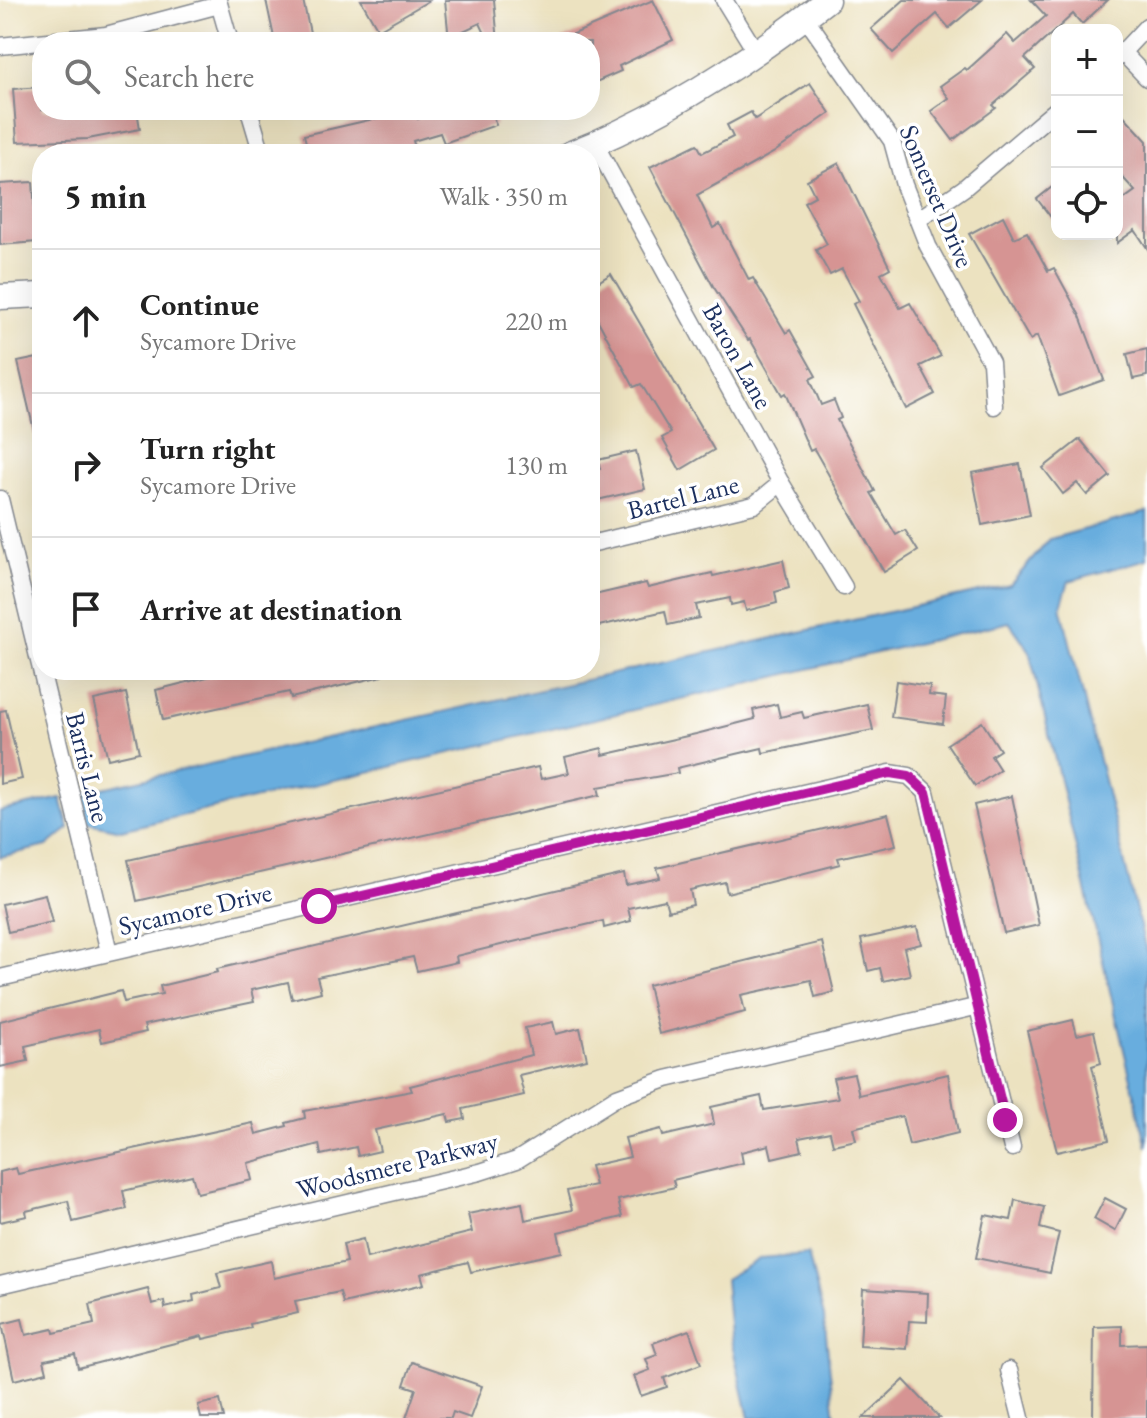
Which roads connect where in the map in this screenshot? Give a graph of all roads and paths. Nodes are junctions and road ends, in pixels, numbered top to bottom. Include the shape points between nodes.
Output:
1 (724, 0) edge
2 (827, 0) edge
3 (218, 2) edge
4 (805, 17) junction
5 (1147, 26) edge
6 (116, 32) edge
7 (227, 32) edge
8 (32, 43) edge
9 (0, 46) edge
10 (756, 52) junction
11 (1123, 53) edge
12 (1123, 58) edge
13 (1147, 78) edge
14 (1051, 114) edge
15 (252, 120) edge
16 (259, 144) edge
17 (595, 144) edge
18 (600, 153) edge
19 (919, 219) junction
20 (32, 295) edge
21 (0, 297) edge
22 (994, 406) dead end
23 (781, 483) junction
24 (0, 499) edge
25 (600, 542) edge
26 (5, 549) edge
27 (844, 587) dead end
28 (32, 638) edge
29 (44, 680) edge
30 (109, 952) junction
31 (0, 978) edge
32 (975, 1007) junction
33 (1012, 1148) dead end
34 (0, 1285) edge
35 (1009, 1370) dead end
36 (1021, 1418) edge

1 - 10 street
2 - 4 street
3 - 6 street
3 - 7 street
4 - 10 street
4 - 19 street, Somerset Drive via 892,141
5 - 11 street
8 - 9 street
10 - 17 street via 671,106
12 - 13 street
14 - 19 street
15 - 16 street
18 - 23 street, Baron Lane
19 - 22 street, Somerset Drive via 928,246 991,362
20 - 21 street
23 - 25 street, Bartel Lane via 754,505
23 - 27 street, Baron Lane
24 - 26 street, Barris Lane
26 - 28 street, Barris Lane
29 - 30 street, Barris Lane
30 - 31 street, Sycamore Drive
30 - 32 street, Sycamore Drive via 890,773 909,776 926,792
32 - 33 street, Sycamore Drive
32 - 34 street, Woodsmere Parkway via 666,1079 617,1097 517,1160 480,1172
35 - 36 street

